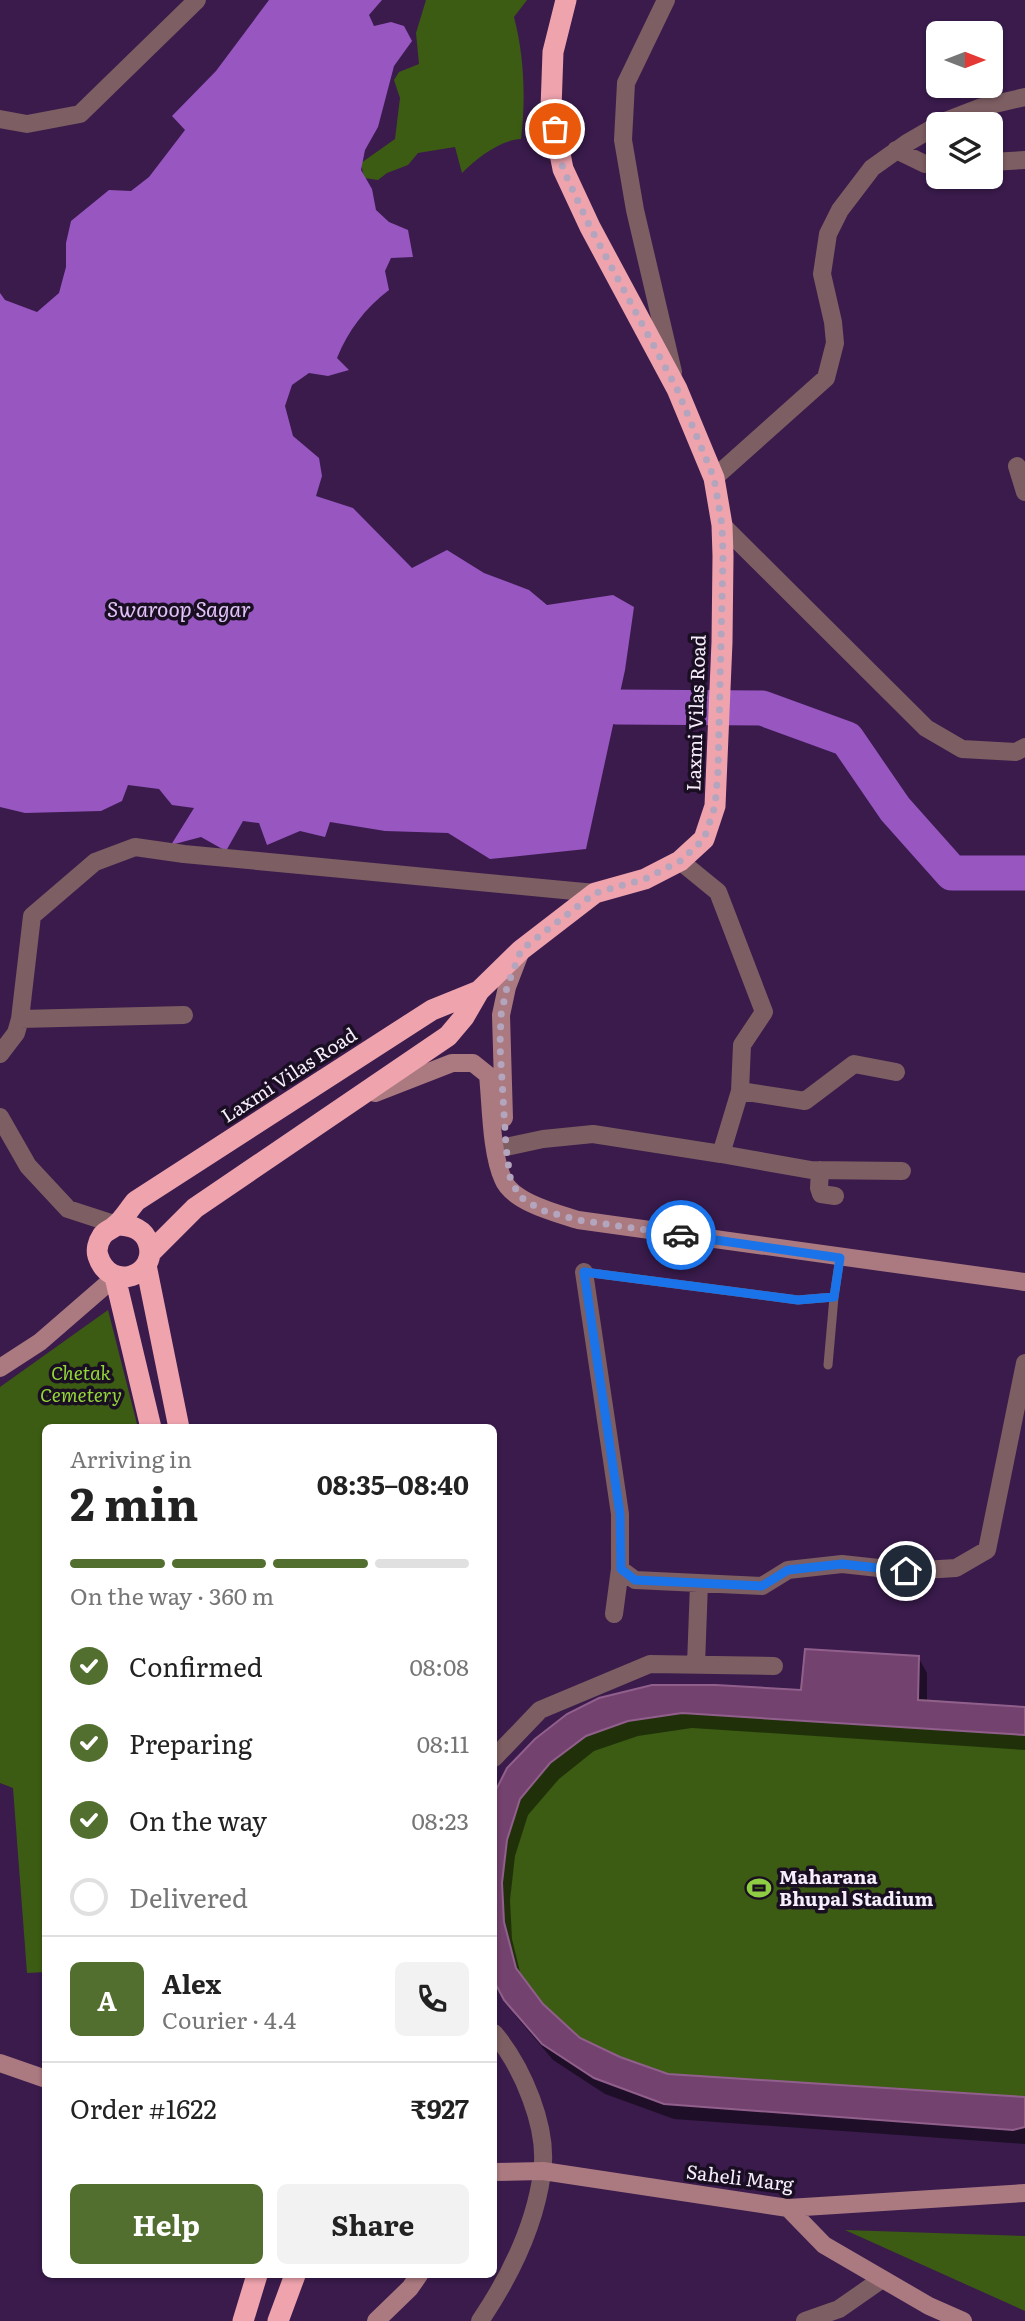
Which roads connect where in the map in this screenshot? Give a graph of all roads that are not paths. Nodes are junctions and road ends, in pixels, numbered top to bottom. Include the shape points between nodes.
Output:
1 (197, 0) edge
2 (566, 0) edge
3 (666, 0) edge
4 (1025, 97) edge
5 (969, 112) edge
6 (0, 119) edge
7 (926, 131) edge
8 (896, 150) junction
9 (1025, 160) edge
10 (1003, 161) edge
11 (926, 164) edge
12 (677, 389) junction
13 (1017, 466) dead end
14 (714, 478) junction
15 (1025, 492) edge
16 (722, 525) junction
17 (1025, 747) edge
18 (680, 861) junction
19 (595, 893) junction
20 (521, 950) junction
21 (479, 991) junction
22 (184, 1015) dead end
23 (19, 1019) junction
24 (0, 1054) edge
25 (896, 1072) dead end
26 (740, 1091) junction
27 (348, 1104) junction
28 (0, 1116) edge
29 (506, 1147) junction
30 (721, 1154) junction
31 (820, 1170) junction
32 (902, 1171) dead end
33 (519, 1196) junction
34 (835, 1196) dead end
35 (117, 1225) junction
36 (840, 1258) junction
37 (148, 1259) junction
38 (584, 1272) joint
39 (115, 1277) junction
40 (1025, 1282) edge
41 (834, 1297) junction
42 (1025, 1363) edge
43 (828, 1365) dead end
44 (0, 1368) edge
45 (150, 1424) edge
46 (178, 1424) edge
47 (621, 1569) junction
48 (699, 1583) junction
49 (614, 1614) dead end
50 (696, 1665) junction
51 (774, 1666) dead end
52 (497, 1755) edge
53 (497, 2038) edge
54 (0, 2063) edge
55 (42, 2078) edge
56 (543, 2171) junction
57 (497, 2172) edge
58 (1025, 2193) edge
59 (788, 2208) junction
60 (256, 2278) edge
61 (294, 2278) edge
62 (417, 2278) edge
63 (882, 2279) junction
64 (243, 2321) edge
65 (278, 2321) edge
66 (376, 2321) edge
67 (480, 2321) edge
68 (804, 2321) edge
69 (963, 2321) edge

1 - 6 street via 80,114 27,124
2 - 12 highway, Laxmi Vilas Road via 554,52 551,108 563,169
3 - 12 street via 626,83 623,140
4 - 5 street
7 - 8 street
8 - 11 street
8 - 14 street via 872,168 828,234 822,274 835,343 826,378
9 - 10 street
12 - 14 highway, Laxmi Vilas Road
13 - 15 street
14 - 16 highway, Laxmi Vilas Road
16 - 17 street via 926,728 962,749 1016,752
16 - 18 highway, Laxmi Vilas Road via 715,806 704,839
18 - 19 highway, Laxmi Vilas Road via 645,879
18 - 26 street via 718,892 764,1012 742,1045
19 - 20 highway, Laxmi Vilas Road
19 - 23 street via 135,847 95,862 32,916
20 - 21 highway, Laxmi Vilas Road
20 - 29 street via 501,1015
21 - 27 highway via 448,1036
21 - 35 highway, Laxmi Vilas Road via 432,1010 198,1160 136,1201
22 - 23 street
23 - 24 street via 16,1033
25 - 26 street via 854,1064 805,1101
26 - 30 street
27 - 33 street via 452,1063 472,1063 488,1075 503,1181
27 - 37 highway via 195,1208
28 - 35 street via 28,1166 68,1209
29 - 30 street via 593,1134
29 - 33 street via 510,1177
30 - 31 street
31 - 32 street
31 - 34 street via 821,1194
33 - 36 street via 541,1210 578,1220
35 - 37 highway via 140,1231 148,1240
35 - 39 highway, Laxmi Vilas Road via 103,1234 97,1250 102,1267
36 - 40 street
36 - 41 lane
37 - 39 highway via 138,1273
37 - 46 highway
38 - 41 lane via 798,1300
38 - 47 street via 620,1514
39 - 44 street via 40,1342
39 - 45 highway, Laxmi Vilas Road
41 - 43 lane
42 - 48 street via 987,1550 956,1568 906,1571 842,1564 788,1570 762,1586
47 - 48 street via 635,1580
47 - 49 street
48 - 50 street
50 - 51 street
50 - 52 street via 650,1664 541,1710
53 - 56 street via 535,2112
54 - 55 street
56 - 57 street, Saheli Marg
56 - 59 street, Saheli Marg
56 - 67 street via 526,2234
58 - 59 street, Saheli Marg
59 - 63 street via 824,2245
60 - 64 highway
61 - 65 highway
62 - 66 street
63 - 68 street via 839,2309
63 - 69 street

